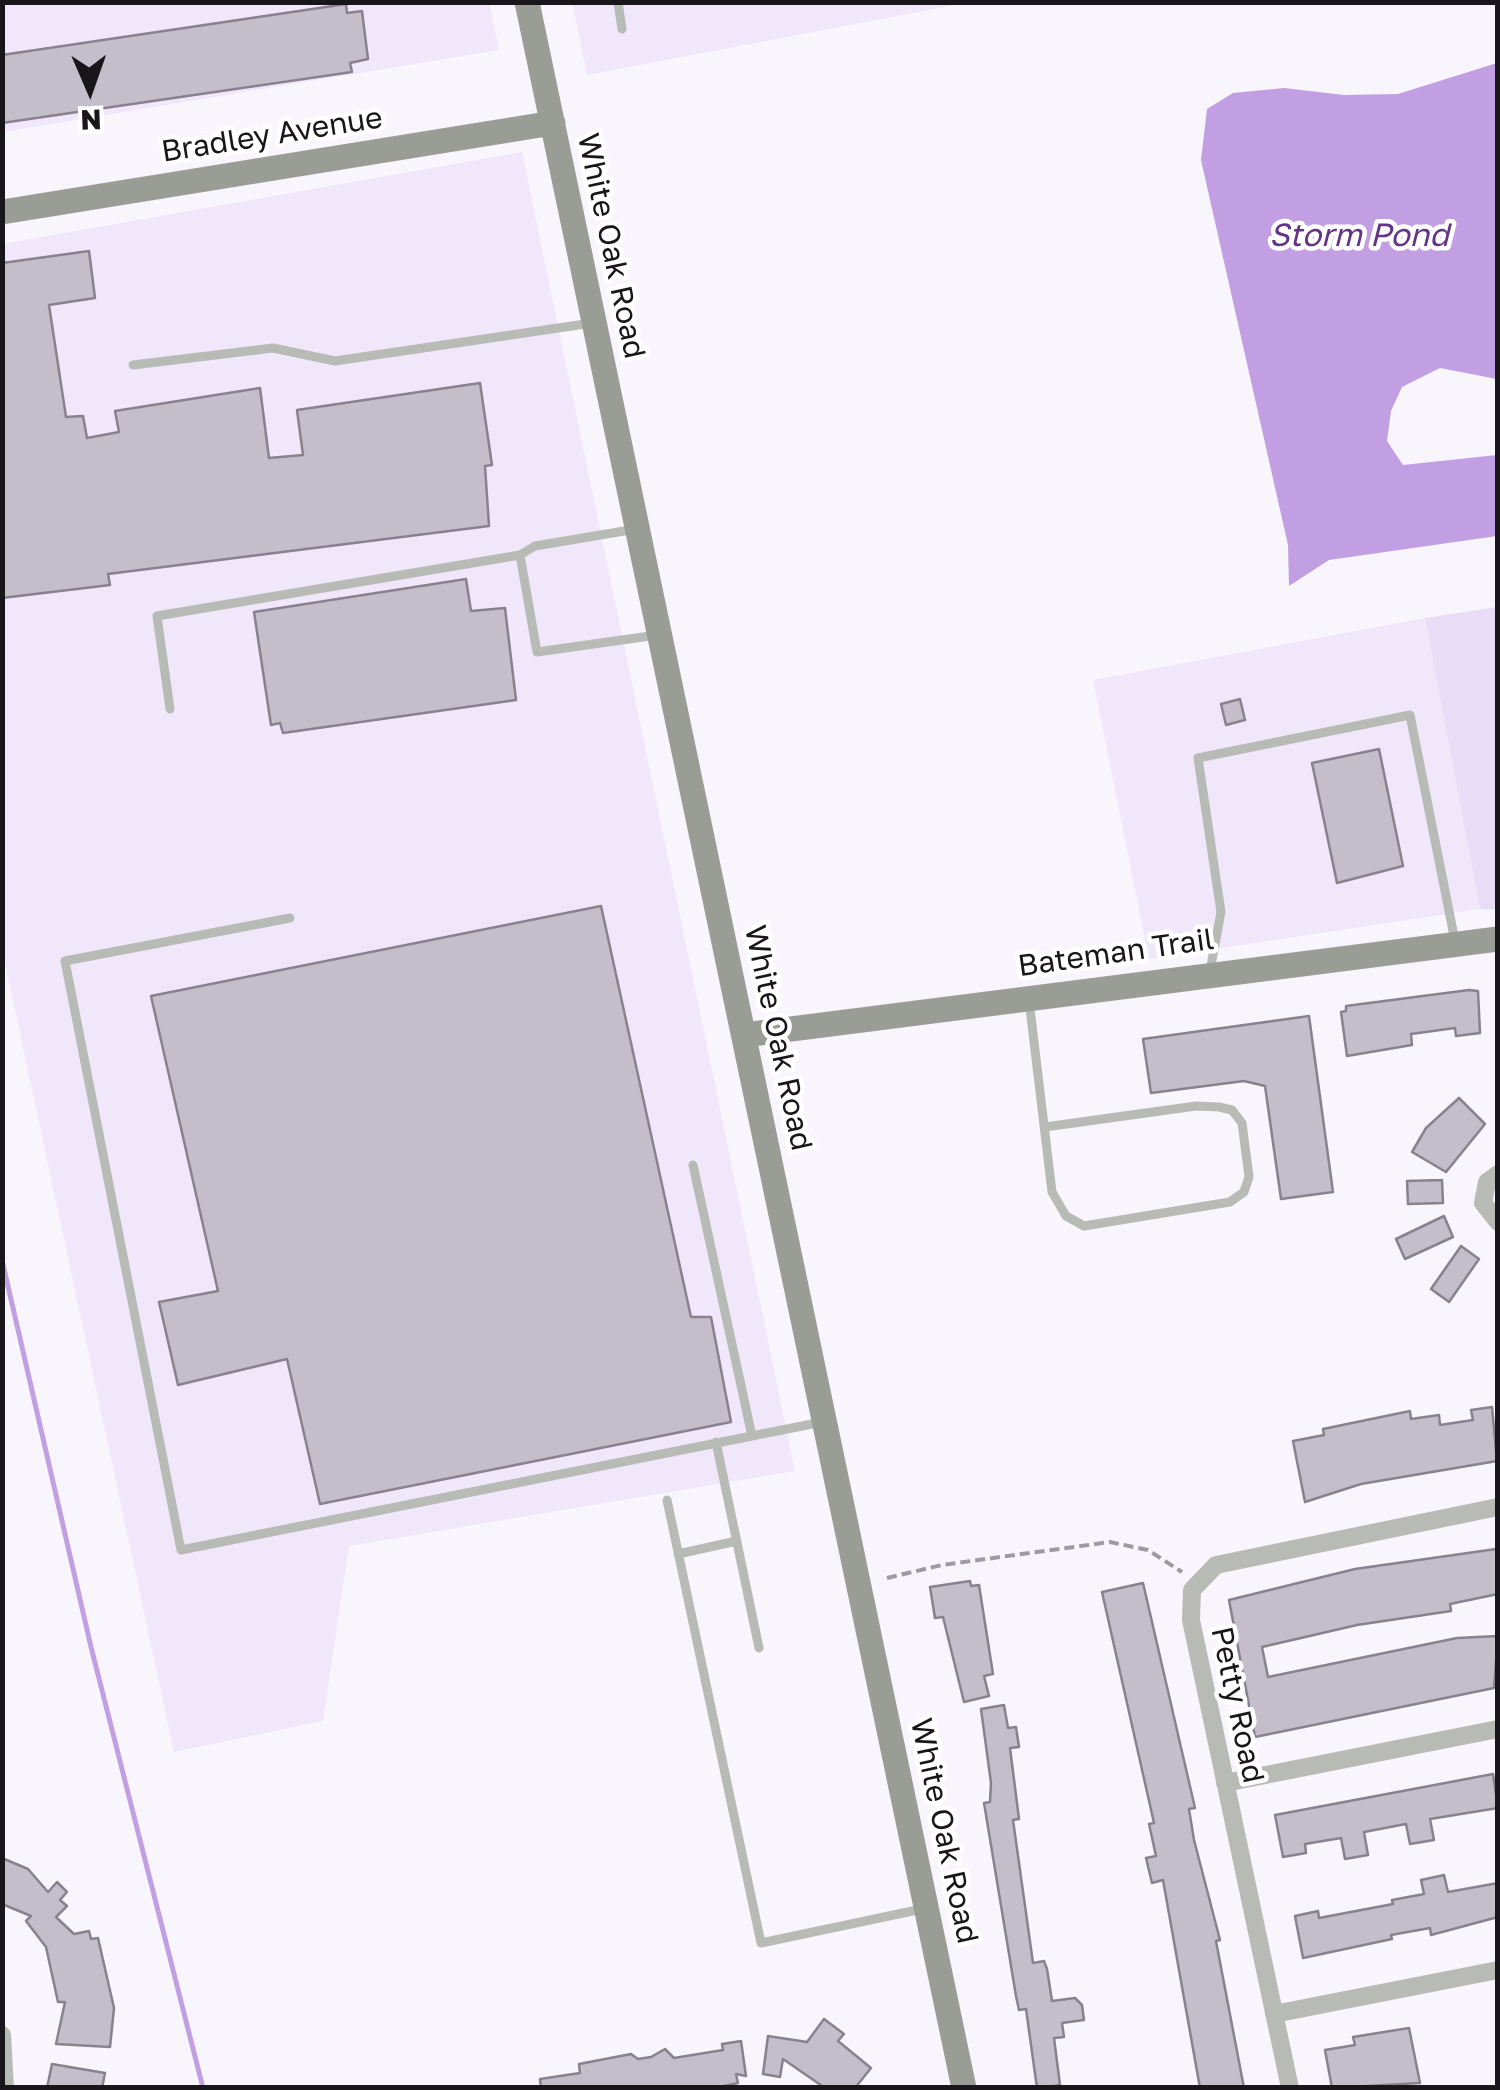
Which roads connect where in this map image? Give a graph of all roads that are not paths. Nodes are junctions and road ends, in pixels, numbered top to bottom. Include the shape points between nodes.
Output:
1 (528, 2) edge
2 (618, 2) edge
3 (622, 29) dead end
4 (552, 123) junction
5 (2, 212) edge
6 (594, 323) junction
7 (133, 366) dead end
8 (638, 528) junction
9 (520, 555) junction
10 (660, 634) junction
11 (170, 709) dead end
12 (290, 918) dead end
13 (1498, 939) edge
14 (1455, 941) junction
15 (1210, 974) junction
16 (1028, 998) junction
17 (744, 1035) junction
18 (1044, 1127) junction
19 (693, 1165) dead end
20 (1498, 1174) edge
21 (1498, 1222) edge
22 (825, 1422) junction
23 (752, 1436) junction
24 (716, 1442) junction
25 (667, 1500) dead end
26 (1498, 1507) edge
27 (736, 1541) junction
28 (678, 1554) junction
29 (759, 1648) dead end
30 (1498, 1730) edge
31 (1225, 1784) junction
32 (927, 1908) junction
33 (1498, 1970) edge
34 (1274, 2014) junction
35 (2, 2035) edge
36 (6, 2088) edge
37 (964, 2088) edge
38 (1290, 2088) edge

1 - 4 street, White Oak Road
2 - 3 lane
4 - 5 street, Bradley Avenue
4 - 6 street, White Oak Road
6 - 7 lane via 335,361 274,348
6 - 8 street, White Oak Road
8 - 9 lane via 535,546
8 - 10 street, White Oak Road
9 - 10 lane via 537,652
9 - 11 lane via 156,616
10 - 17 street, White Oak Road
12 - 24 lane via 65,961 181,1550
13 - 14 street, Bateman Trail
14 - 15 street, Bateman Trail
14 - 15 lane via 1410,715 1198,758 1221,912
15 - 16 street, Bateman Trail
16 - 17 street, Bateman Trail
16 - 18 lane
17 - 22 street, White Oak Road
18 - 18 lane via 1052,1192 1066,1216 1084,1226 1230,1202 1244,1192 1247,1151 1232,1110 1196,1106
19 - 23 lane
20 - 21 street via 1487,1182 1483,1203
22 - 23 lane
22 - 32 street, White Oak Road
23 - 24 lane
24 - 27 lane
25 - 28 lane
26 - 31 street, Petty Road via 1216,1565 1192,1590 1190,1620
27 - 28 lane
27 - 29 lane
28 - 32 lane via 762,1943
30 - 31 street
31 - 34 street, Petty Road
32 - 37 street, White Oak Road
33 - 34 street
34 - 38 street, Petty Road
35 - 36 street

